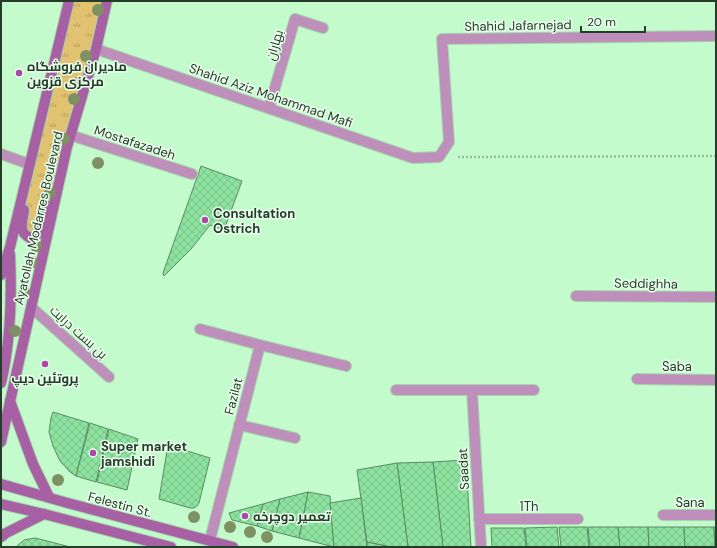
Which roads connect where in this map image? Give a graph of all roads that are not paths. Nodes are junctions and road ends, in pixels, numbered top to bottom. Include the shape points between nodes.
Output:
1 (69, 1) edge
2 (107, 1) edge
3 (323, 28) dead end
4 (716, 36) edge
5 (96, 49) junction
6 (269, 108) junction
7 (70, 135) junction
8 (34, 142) junction
9 (67, 147) junction
10 (1, 154) edge
11 (439, 157) joint
12 (29, 164) junction
13 (192, 174) dead end
14 (10, 246) junction
15 (1, 275) edge
16 (576, 296) dead end
17 (716, 297) edge
18 (31, 307) junction
19 (200, 329) dead end
20 (260, 345) junction
21 (346, 366) dead end
22 (109, 377) dead end
23 (637, 379) dead end
24 (716, 380) edge
25 (1, 383) edge
26 (396, 390) dead end
27 (472, 390) junction
28 (534, 390) dead end
29 (10, 401) junction
30 (239, 425) junction
31 (295, 438) dead end
32 (1, 442) edge
33 (1, 484) edge
34 (49, 497) junction
35 (1, 504) edge
36 (44, 514) junction
37 (663, 515) dead end
38 (716, 515) edge
39 (479, 519) junction
40 (578, 519) dead end
41 (1, 537) edge
42 (210, 540) junction
43 (170, 547) edge
44 (233, 547) edge
45 (480, 547) edge

1 - 8 main road, Ayatollah Modarres Boulevard
2 - 5 main road, Ayatollah Modarres Boulevard
3 - 6 street, بهاران via 295,18
4 - 11 street, Shahid Jafarnejad via 442,39 449,142
5 - 6 street, Shahid Aziz Mohammad Mafi
5 - 7 main road, Ayatollah Modarres Boulevard
6 - 11 street, Shahid Aziz Mohammad Mafi via 413,158
7 - 9 main road, Ayatollah Modarres Boulevard
7 - 13 street, Mostafazadeh
8 - 9 main road via 21,230 30,238 38,234
8 - 12 main road, Ayatollah Modarres Boulevard
9 - 18 main road, Ayatollah Modarres Boulevard
10 - 12 street
12 - 14 main road, Ayatollah Modarres Boulevard
14 - 15 main road, Ayatollah Modarres Boulevard
14 - 25 main road via 12,292 7,361
16 - 17 street, Seddighha
18 - 22 street, بن بست درایت
18 - 29 main road, Ayatollah Modarres Boulevard
19 - 20 street
20 - 21 street
20 - 30 street, Fazilat
23 - 24 street, Saba
26 - 27 street
27 - 28 street
27 - 39 street, Saadat
29 - 32 main road, Ayatollah Modarres Boulevard
29 - 34 main road via 33,464
30 - 31 street
30 - 42 street, Fazilat
33 - 34 main road, Felestin St.
34 - 42 main road, Felestin St.
35 - 36 main road
36 - 41 main road
36 - 43 main road
37 - 38 street, Sana
39 - 40 street, 1Th
39 - 45 street, Saadat
42 - 44 main road, Felestin St.

